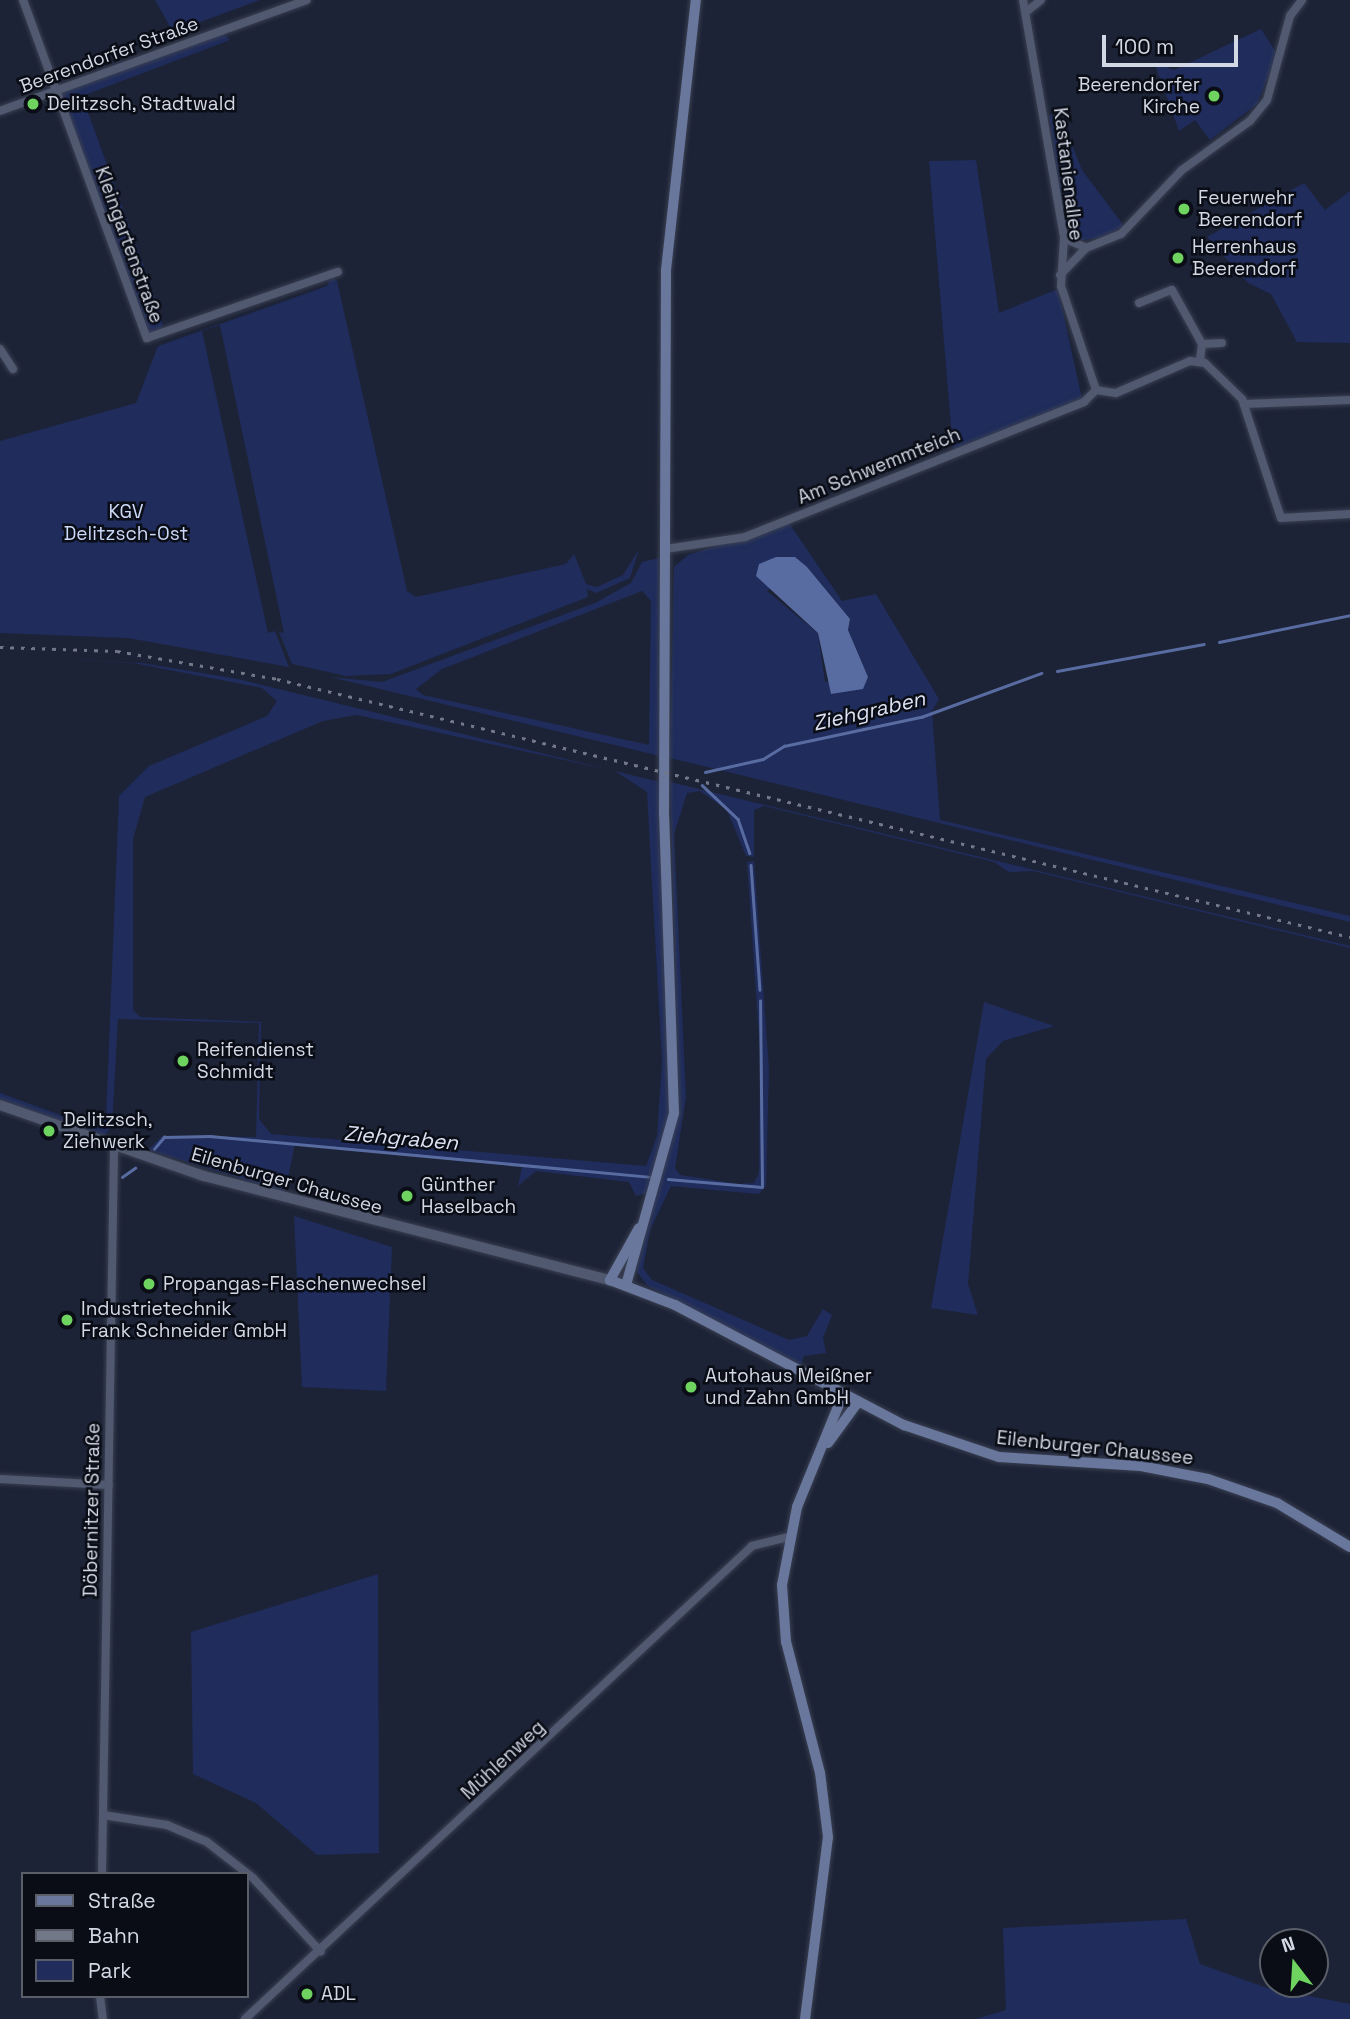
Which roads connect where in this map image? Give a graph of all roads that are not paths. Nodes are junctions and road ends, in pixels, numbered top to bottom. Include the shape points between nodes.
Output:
1 (23, 0) edge
2 (307, 0) edge
3 (696, 0) edge
4 (1023, 0) edge
5 (1041, 0) edge
6 (1302, 0) edge
7 (1026, 12) junction
8 (57, 90) junction
9 (0, 111) edge
10 (1064, 238) junction
11 (1086, 248) junction
12 (338, 272) dead end
13 (1060, 275) junction
14 (1139, 303) dead end
15 (1222, 343) dead end
16 (1202, 345) junction
17 (0, 349) edge
18 (1200, 360) junction
19 (13, 369) dead end
20 (1096, 390) junction
21 (1350, 400) edge
22 (1244, 404) junction
23 (1350, 514) edge
24 (665, 549) junction
25 (0, 1105) edge
26 (114, 1147) junction
27 (639, 1228) junction
28 (610, 1280) junction
29 (626, 1285) junction
30 (843, 1394) junction
31 (858, 1402) junction
32 (824, 1447) junction
33 (0, 1479) edge
34 (108, 1485) junction
35 (788, 1537) junction
36 (1350, 1547) edge
37 (103, 1815) junction
38 (102, 1872) edge
39 (245, 1872) edge
40 (248, 1874) edge
41 (321, 1952) junction
42 (100, 1998) edge
43 (103, 2019) edge
44 (245, 2019) edge
45 (806, 2019) edge

1 - 8 street
2 - 8 street, Beerendorfer Straße
3 - 24 main road via 667,227
4 - 7 street, Kastanienallee
5 - 7 street
6 - 11 street via 1290,16 1260,111 1182,170 1129,229
7 - 10 street, Kastanienallee
8 - 9 street, Beerendorfer Straße
8 - 12 street, Kleingartenstraße via 146,338
10 - 11 street
10 - 13 street, Kastanienallee
11 - 13 street
13 - 20 street, Kastanienallee
14 - 16 street via 1172,290
15 - 16 street
16 - 18 street
17 - 19 street
18 - 20 street via 1116,393
18 - 22 street via 1234,384
20 - 24 street, Am Schwemmteich via 1084,402 745,537
21 - 22 street
22 - 23 street via 1281,519
24 - 27 main road via 664,814 675,1090 664,1163
25 - 26 street, Eilenburger Chaussee
26 - 28 street, Eilenburger Chaussee via 384,1227
26 - 34 street, Döbernitzer Straße
27 - 28 main road
27 - 29 main road
28 - 29 main road, Eilenburger Chaussee
29 - 30 main road, Eilenburger Chaussee
30 - 31 main road, Eilenburger Chaussee
30 - 32 main road
31 - 32 main road
31 - 36 main road, Eilenburger Chaussee via 978,1452 1164,1469 1241,1488 1297,1513
32 - 35 main road
33 - 34 street
34 - 37 street, Döbernitzer Straße
35 - 41 street, Mühlenweg via 752,1546
35 - 45 main road via 786,1642 820,1773 828,1837
37 - 38 street, Döbernitzer Straße
37 - 39 street via 167,1825 207,1842
40 - 41 street
41 - 44 street, Mühlenweg
42 - 43 street

